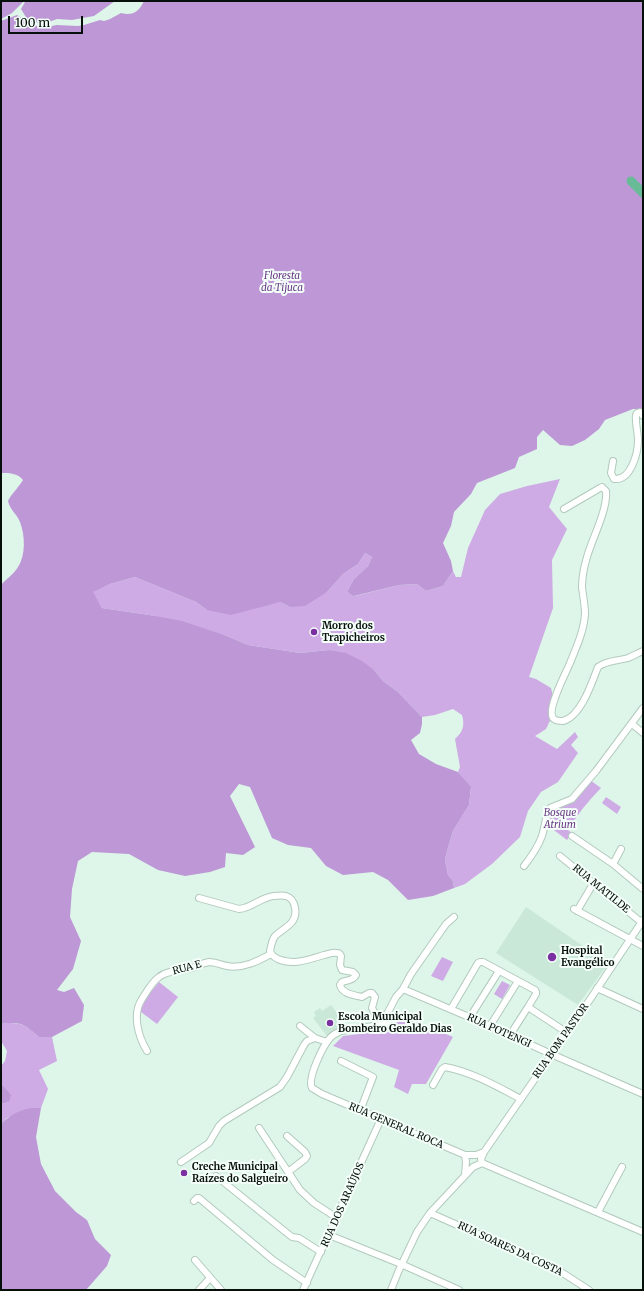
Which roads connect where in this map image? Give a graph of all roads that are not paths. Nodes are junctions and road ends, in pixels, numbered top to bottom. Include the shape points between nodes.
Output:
1 (643, 416) edge
2 (613, 461) dead end
3 (564, 509) dead end
4 (643, 651) edge
5 (643, 708) edge
6 (632, 724) junction
7 (643, 733) edge
8 (572, 836) dead end
9 (621, 850) dead end
10 (560, 856) dead end
11 (613, 864) junction
12 (524, 866) dead end
13 (593, 884) junction
14 (643, 889) edge
15 (200, 898) dead end
16 (454, 916) dead end
17 (642, 921) edge
18 (630, 939) junction
19 (643, 946) edge
20 (271, 954) junction
21 (499, 970) junction
22 (518, 981) junction
23 (597, 988) junction
24 (403, 989) junction
25 (528, 1006) junction
26 (451, 1009) junction
27 (643, 1009) edge
28 (387, 1014) junction
29 (470, 1017) junction
30 (300, 1026) dead end
31 (490, 1026) junction
32 (566, 1033) junction
33 (510, 1035) junction
34 (315, 1038) junction
35 (327, 1042) junction
36 (147, 1051) dead end
37 (551, 1054) junction
38 (341, 1061) dead end
39 (433, 1085) dead end
40 (643, 1094) edge
41 (521, 1099) junction
42 (360, 1110) junction
43 (381, 1119) junction
44 (259, 1128) dead end
45 (287, 1136) dead end
46 (484, 1152) junction
47 (465, 1155) junction
48 (181, 1162) dead end
49 (482, 1163) junction
50 (622, 1167) dead end
51 (288, 1172) junction
52 (465, 1175) junction
53 (216, 1176) dead end
54 (194, 1201) dead end
55 (430, 1212) junction
56 (598, 1212) junction
57 (337, 1218) junction
58 (643, 1232) edge
59 (329, 1235) junction
60 (321, 1252) junction
61 (195, 1260) dead end
62 (401, 1264) junction
63 (210, 1278) junction
64 (307, 1283) junction
65 (199, 1290) edge
66 (221, 1290) edge
67 (303, 1290) edge
68 (390, 1290) edge
69 (459, 1290) edge
70 (589, 1290) edge

1 - 2 street via 637,412 638,440 633,464 619,479 614,479 611,473
3 - 4 street via 600,488 605,488 606,496 584,568 582,586 585,615 582,632 554,699 552,718 562,721 574,713 582,704 598,667 602,664 628,658
5 - 6 street
6 - 7 street
6 - 12 street via 572,799 550,808 541,838
8 - 11 street
9 - 11 street
10 - 13 street, RUA MATILDE
11 - 14 street
13 - 17 street, RUA MATILDE
13 - 18 street via 575,910
15 - 20 street via 239,909 269,897 286,896 290,899 294,903 295,916 292,923 276,936
16 - 24 street via 410,974
17 - 18 street, RUA BOM PASTOR
18 - 19 street
18 - 23 street, RUA BOM PASTOR
20 - 28 street via 289,962 339,953 342,970 356,975 342,982 342,989 362,997 372,993 375,997 372,1008 374,1012 379,1015
20 - 36 street, RUA E via 245,965 228,966 209,962 160,976 140,1001 137,1012 139,1034
21 - 22 street
21 - 26 street via 483,962 478,963
21 - 29 street
22 - 25 street via 536,992
22 - 31 street
23 - 27 street
23 - 32 street, RUA BOM PASTOR
24 - 26 street, RUA POTENGI
24 - 28 street
25 - 32 street
25 - 33 street
26 - 29 street, RUA POTENGI
28 - 35 street via 390,1020 386,1024 341,1031
29 - 31 street, RUA POTENGI
30 - 34 street
31 - 33 street, RUA POTENGI
32 - 37 street, RUA BOM PASTOR
33 - 37 street, RUA POTENGI
34 - 35 street
34 - 48 street via 304,1045 280,1086 224,1121 209,1143
35 - 42 street, RUA GENERAL ROCA via 315,1066 310,1086 322,1094
37 - 40 street, RUA POTENGI
37 - 41 street, RUA BOM PASTOR
38 - 42 street via 373,1076
39 - 41 street via 445,1067 458,1069
41 - 46 street, RUA BOM PASTOR
42 - 43 street, RUA GENERAL ROCA
43 - 47 street, RUA GENERAL ROCA
43 - 57 street, RUA DOS ARAÚJOS
44 - 51 street
45 - 51 street via 307,1156
46 - 47 street
46 - 49 street, RUA BOM PASTOR
47 - 52 street
49 - 52 street
49 - 56 street
50 - 56 street
51 - 57 street via 307,1198
52 - 55 street
53 - 60 street via 292,1237 299,1238
54 - 64 street via 198,1198 273,1260
55 - 62 street
55 - 70 street, RUA SOARES DA COSTA via 555,1268
56 - 58 street
57 - 59 street, RUA DOS ARAÚJOS
59 - 60 street, RUA DOS ARAÚJOS
59 - 62 street
60 - 64 street, RUA DOS ARAÚJOS
61 - 63 street
62 - 68 street
62 - 69 street
63 - 65 street
63 - 66 street
64 - 67 street, RUA DOS ARAÚJOS

